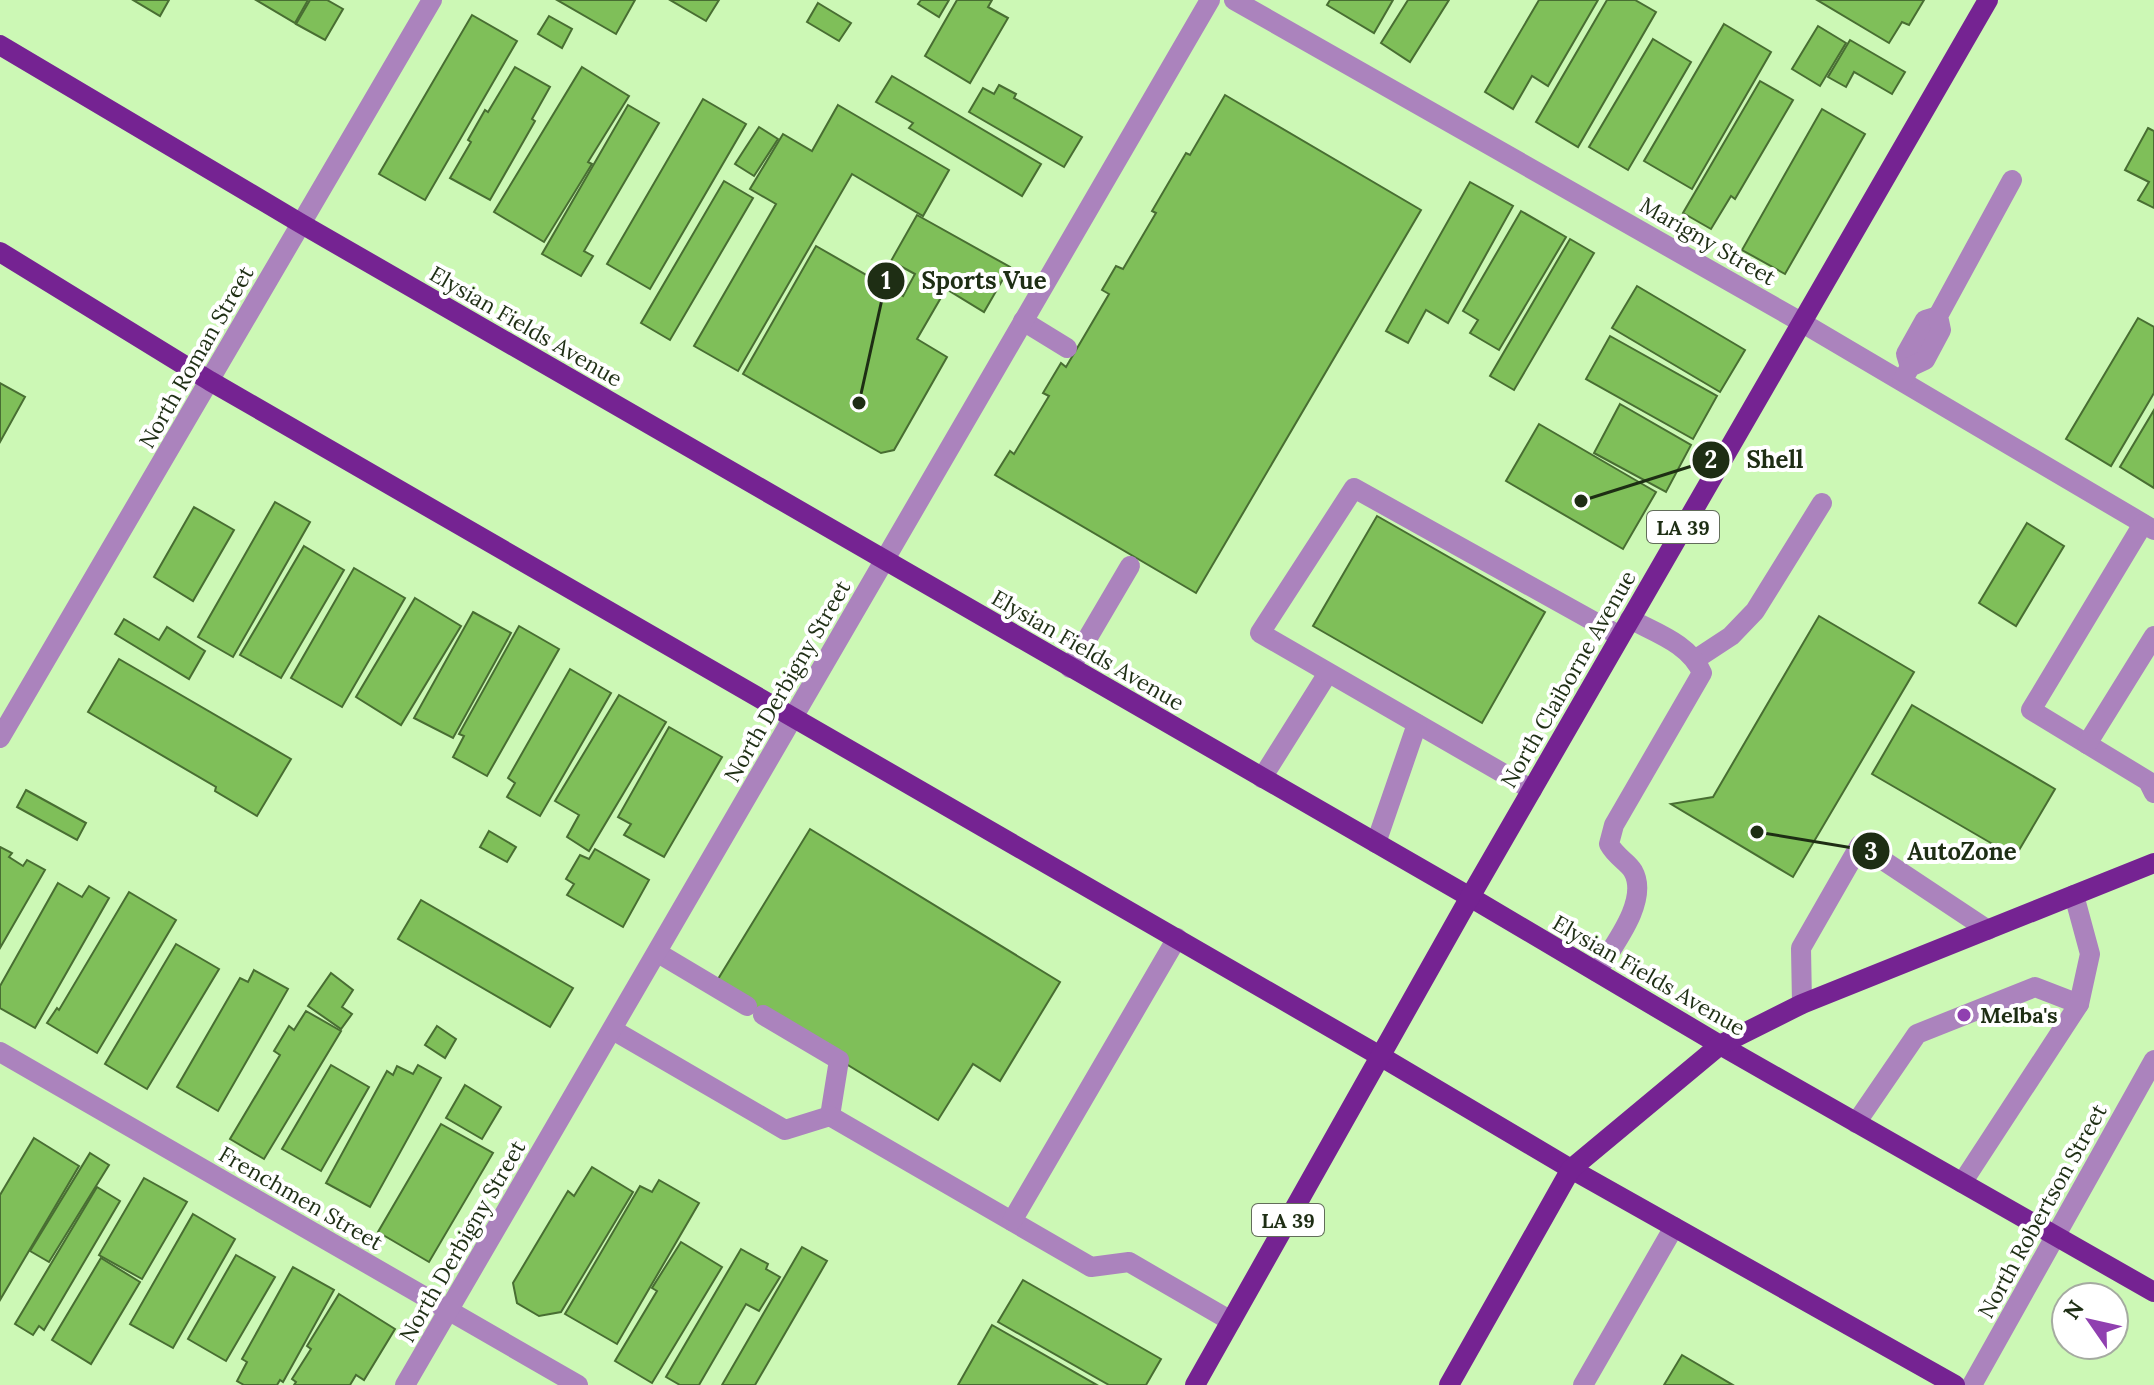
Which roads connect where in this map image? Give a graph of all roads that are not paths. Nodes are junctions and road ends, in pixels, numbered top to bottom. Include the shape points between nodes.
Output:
1 (432, 0) edge
2 (1210, 0) edge
3 (1234, 0) edge
4 (1988, 0) edge
5 (0, 45) edge
6 (2012, 180) dead end
7 (300, 223) junction
8 (0, 252) edge
9 (1023, 321) junction
10 (1801, 322) junction
11 (1067, 348) dead end
12 (1906, 374) junction
13 (210, 381) junction
14 (1822, 503) dead end
15 (2148, 527) edge
16 (883, 560) junction
17 (1130, 566) dead end
18 (1625, 627) junction
19 (2154, 636) edge
20 (1696, 659) junction
21 (1070, 668) junction
22 (1328, 673) junction
23 (795, 717) junction
24 (1417, 724) junction
25 (0, 738) edge
26 (2087, 744) junction
27 (1262, 778) junction
28 (2152, 783) edge
29 (1532, 790) junction
30 (1376, 843) junction
31 (2154, 863) edge
32 (2074, 895) junction
33 (1470, 897) junction
34 (1988, 930) junction
35 (1177, 938) junction
36 (658, 953) junction
37 (1597, 972) junction
38 (1802, 1004) junction
39 (2079, 1004) junction
40 (613, 1030) junction
41 (1720, 1045) junction
42 (0, 1052) edge
43 (1380, 1056) junction
44 (2154, 1060) edge
45 (830, 1116) junction
46 (1856, 1123) junction
47 (1571, 1169) junction
48 (1962, 1183) junction
49 (1012, 1221) junction
50 (1674, 1227) junction
51 (2054, 1235) junction
52 (2154, 1292) edge
53 (450, 1311) junction
54 (1231, 1321) junction
55 (405, 1385) edge
56 (578, 1385) edge
57 (1195, 1385) edge
58 (1449, 1385) edge
59 (1583, 1385) edge
60 (1955, 1385) edge
61 (1972, 1385) edge

1 - 7 street, North Roman Street
2 - 9 street, North Derbigny Street
3 - 10 street, Marigny Street
4 - 10 main road, North Claiborne Avenue / LA 39
5 - 7 main road, Elysian Fields Avenue
6 - 12 street via 1938,316 1925,320 1906,354
7 - 13 street, North Roman Street
7 - 16 main road, Elysian Fields Avenue
8 - 13 main road
9 - 11 street
9 - 16 street, North Derbigny Street
10 - 12 street, Marigny Street
10 - 18 main road, North Claiborne Avenue / LA 39
12 - 15 street, Marigny Street
13 - 23 main road
13 - 25 street, North Roman Street
14 - 20 street via 1755,611 1731,636
15 - 26 street via 2031,710
16 - 21 main road, Elysian Fields Avenue
16 - 23 street, North Derbigny Street
17 - 21 street
18 - 20 street via 1681,647
18 - 22 street via 1354,488 1260,633
18 - 29 main road, North Claiborne Avenue / LA 39
19 - 26 street
20 - 37 street via 1702,673 1614,825 1609,844 1633,869 1639,892
21 - 27 main road, Elysian Fields Avenue
22 - 24 street
22 - 27 street
23 - 35 main road
23 - 36 street, North Derbigny Street
24 - 29 street
24 - 30 street
26 - 28 street
27 - 30 main road, Elysian Fields Avenue
29 - 33 main road, North Claiborne Avenue / LA 39
30 - 33 main road, Elysian Fields Avenue
31 - 32 main road
32 - 34 main road
32 - 39 street via 2090,954
33 - 37 main road, Elysian Fields Avenue
33 - 43 main road, North Claiborne Avenue / LA 39
34 - 38 main road
34 - 38 street via 1860,845 1801,948
35 - 43 main road
35 - 49 street
36 - 40 street, North Derbigny Street
36 - 45 street via 839,1060
37 - 41 main road, Elysian Fields Avenue
38 - 41 main road
39 - 46 street via 2035,987 1917,1034
39 - 48 street
40 - 45 street via 785,1130
40 - 53 street, North Derbigny Street
41 - 46 main road, Elysian Fields Avenue
41 - 47 main road
42 - 53 street, Frenchmen Street
43 - 47 main road
43 - 54 main road, North Claiborne Avenue / LA 39
44 - 51 street, North Robertson Street
45 - 49 street
46 - 48 main road, Elysian Fields Avenue
47 - 50 main road
47 - 58 main road
48 - 51 main road, Elysian Fields Avenue
49 - 54 street via 1091,1267 1129,1262
50 - 59 street
50 - 60 main road
51 - 52 main road, Elysian Fields Avenue
51 - 61 street, North Robertson Street
53 - 55 street, North Derbigny Street
53 - 56 street, Frenchmen Street
54 - 57 main road, North Claiborne Avenue / LA 39

